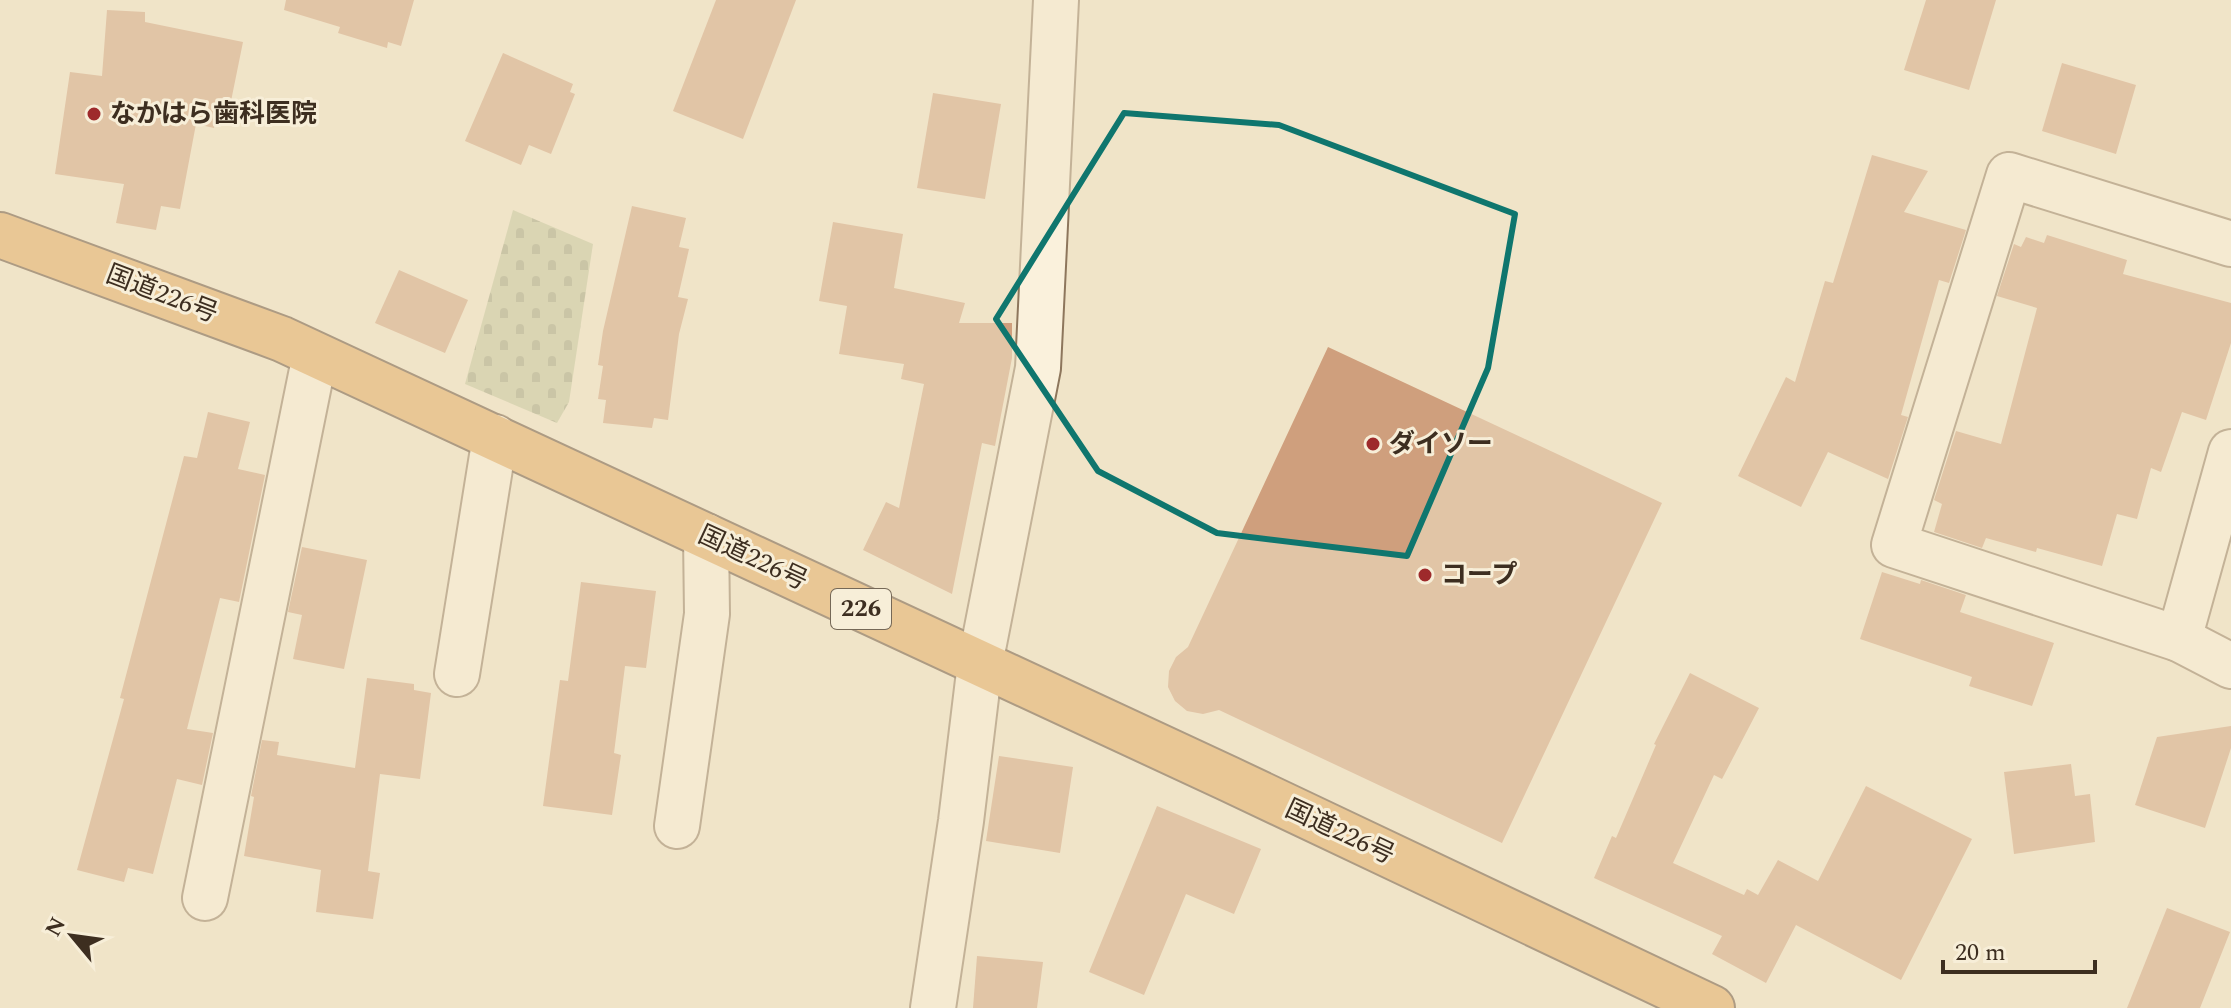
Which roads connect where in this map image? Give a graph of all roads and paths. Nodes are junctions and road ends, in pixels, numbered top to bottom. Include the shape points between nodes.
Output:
1 (1056, 0) edge
2 (0, 235) edge
3 (2231, 244) edge
4 (315, 355) junction
5 (495, 437) junction
6 (2231, 452) edge
7 (706, 536) junction
8 (2179, 639) junction
9 (980, 664) junction
10 (2231, 666) edge
11 (457, 674) dead end
12 (677, 826) dead end
13 (205, 898) dead end
14 (933, 1008) edge
15 (1712, 1008) edge

1 - 9 street via 1038,368
2 - 4 highway, 国道226号 / 226
3 - 8 street via 2009,175 1894,545
4 - 5 highway, 国道226号 / 226
4 - 13 street
5 - 7 highway, 国道226号 / 226
5 - 11 street
6 - 8 street
7 - 9 highway, 国道226号 / 226
7 - 12 street via 707,614
8 - 10 street
9 - 14 street
9 - 15 highway, 国道226号 / 226

